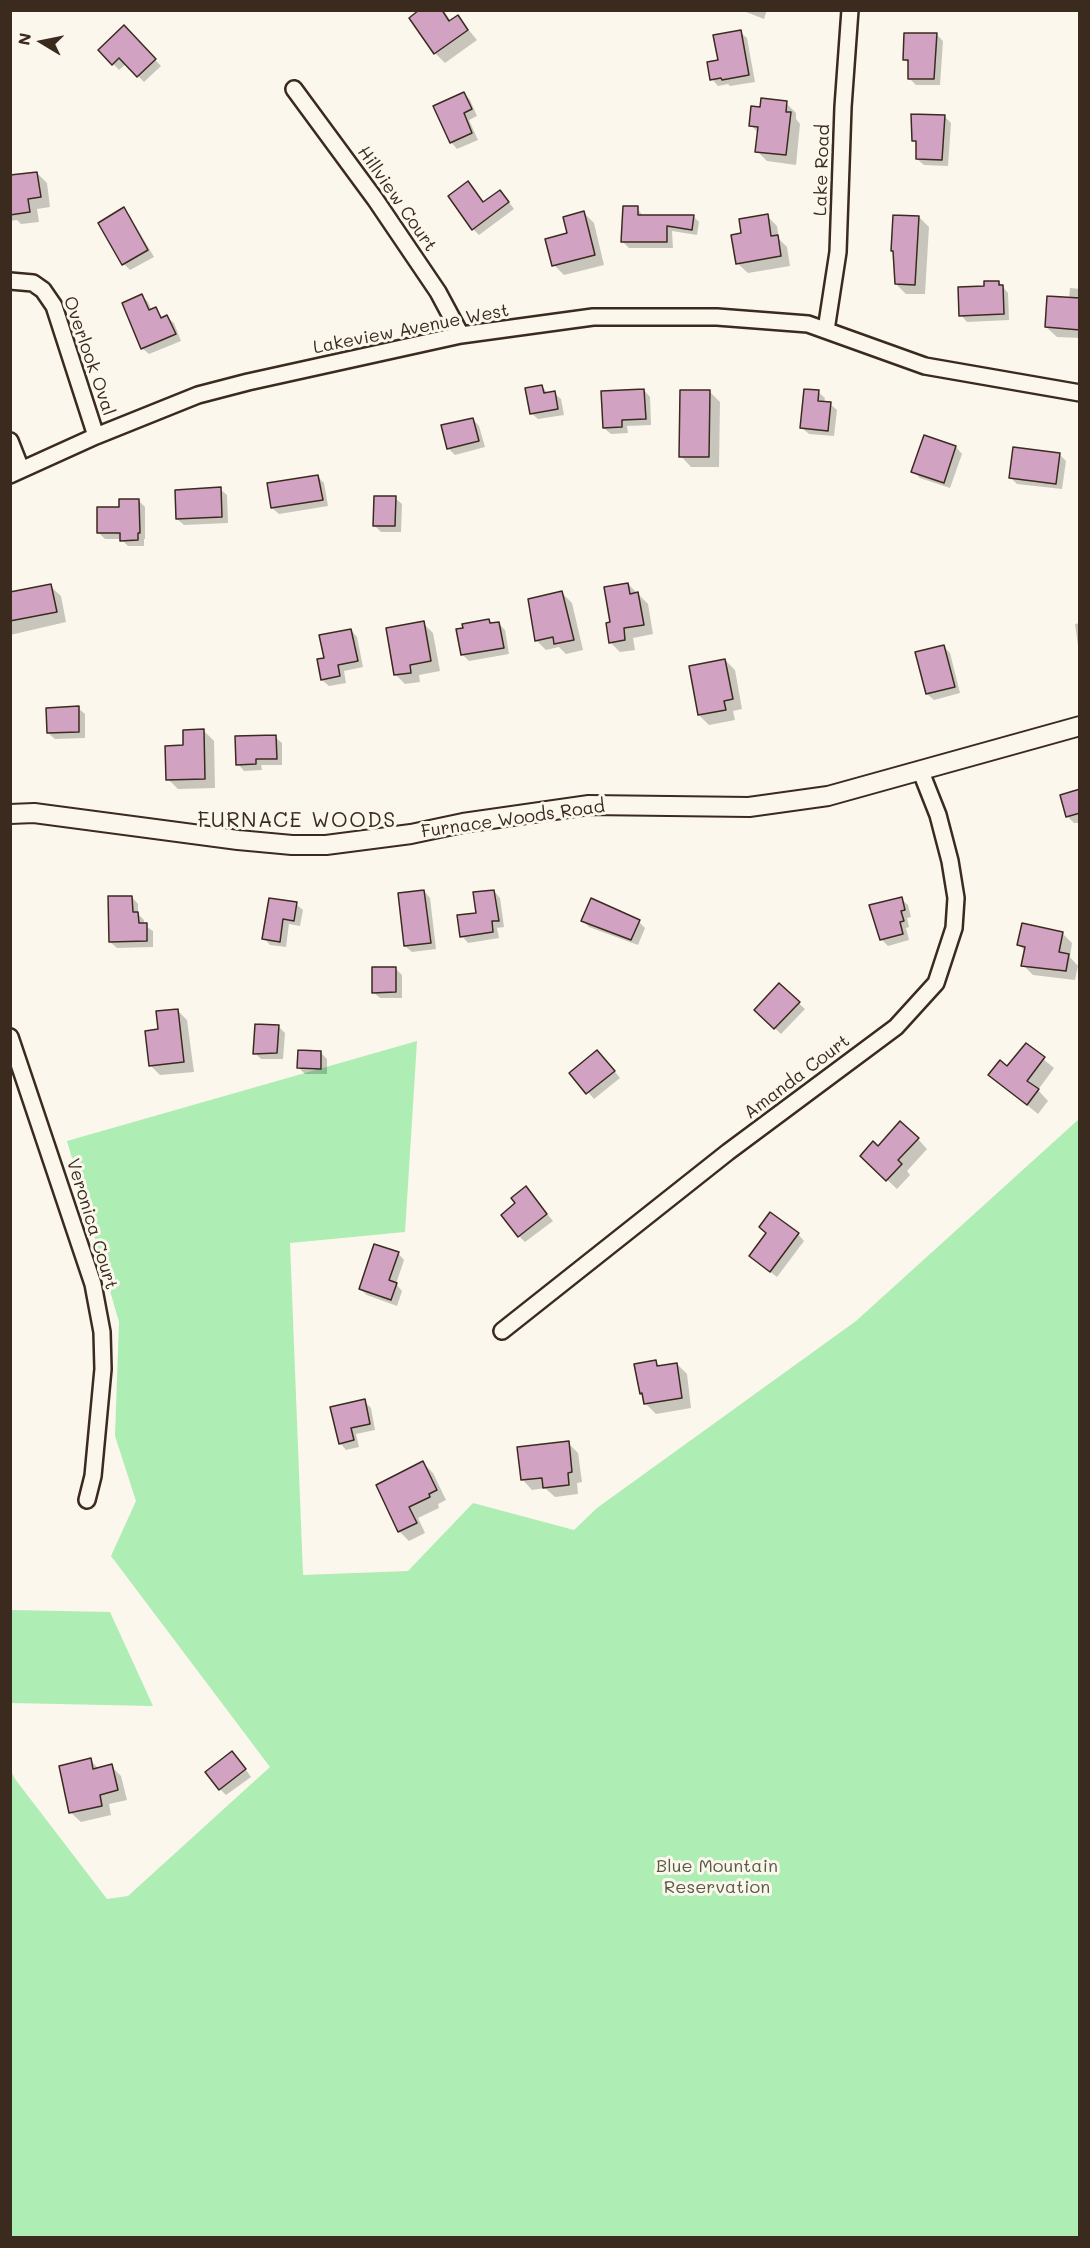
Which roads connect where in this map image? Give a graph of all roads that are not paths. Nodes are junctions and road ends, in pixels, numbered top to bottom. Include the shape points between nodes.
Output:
1 (850, 10) edge
2 (294, 88) dead end
3 (10, 281) edge
4 (826, 330) junction
5 (461, 335) junction
6 (1080, 393) edge
7 (96, 436) junction
8 (10, 441) edge
9 (16, 472) edge
10 (1080, 726) edge
11 (921, 772) junction
12 (10, 814) edge
13 (10, 1037) edge
14 (502, 1331) dead end
15 (87, 1500) dead end

1 - 4 street, Lake Road via 838,252
2 - 5 street, Hillview Court via 438,292
3 - 7 street, Overlook Oval via 33,283 54,306
4 - 5 street, Lakeview Avenue West via 808,324 717,317 593,317
4 - 6 street, Lakeview Avenue West via 925,366
5 - 7 street, Lakeview Avenue West via 248,381
7 - 9 street, Lakeview Avenue West
8 - 9 street
10 - 11 street, Furnace Woods Road
11 - 12 street, Furnace Woods Road via 828,796 749,807 590,805 326,845 238,840 34,813
11 - 14 street, Amanda Court via 938,815 956,898 954,928 936,983 896,1027 723,1156
13 - 15 street, Veronica Court via 93,1284 102,1332 103,1369 93,1476

